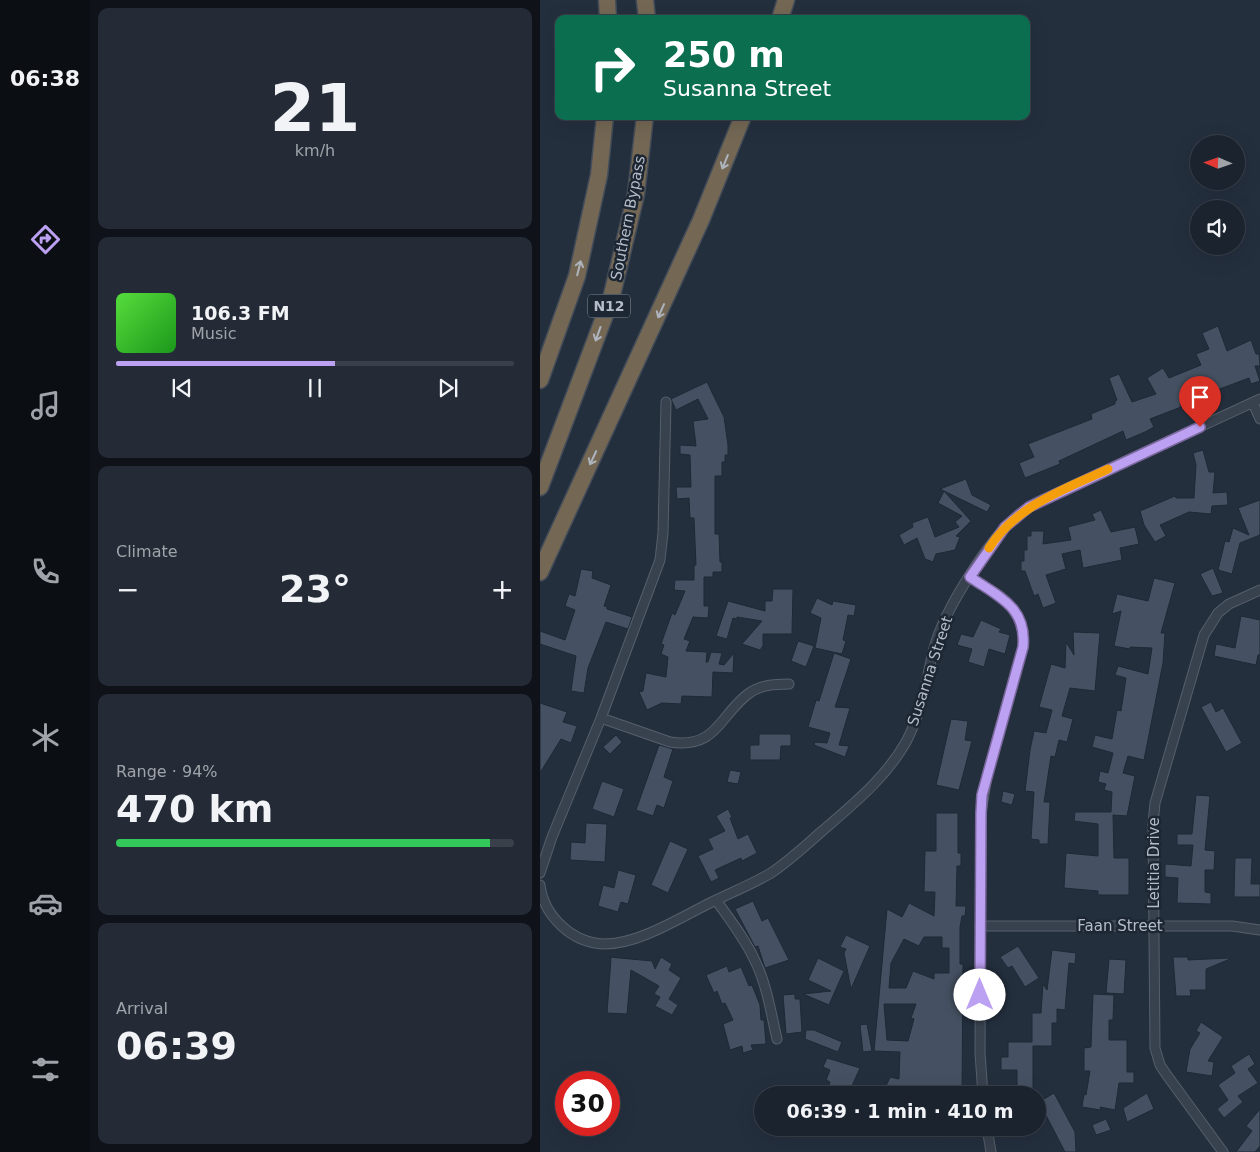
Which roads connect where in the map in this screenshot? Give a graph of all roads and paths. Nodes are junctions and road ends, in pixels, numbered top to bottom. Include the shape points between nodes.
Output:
1 (607, 0) edge
2 (645, 0) edge
3 (786, 0) edge
4 (608, 15) edge
5 (647, 15) edge
6 (781, 15) edge
7 (605, 120) edge
8 (645, 120) edge
9 (741, 120) edge
10 (540, 380) edge
11 (1256, 401) edge
12 (666, 402) dead end
13 (1260, 419) edge
14 (540, 487) edge
15 (540, 572) edge
16 (970, 577) junction
17 (1260, 590) edge
18 (789, 684) dead end
19 (601, 718) junction
20 (540, 873) edge
21 (540, 885) edge
22 (716, 900) junction
23 (980, 926) junction
24 (1154, 927) junction
25 (1260, 930) edge
26 (776, 1039) dead end
27 (982, 1086) edge
28 (988, 1136) edge
29 (991, 1152) edge
30 (1223, 1152) edge

1 - 4 highway
2 - 5 highway
3 - 6 highway
10 -> 7 highway, N12 via 579,267 599,175
8 -> 14 highway, Southern Bypass / N12 via 636,194 611,299
9 -> 15 highway via 690,246
11 - 13 street
11 - 16 street, Susanna Street via 1029,507 1005,527
12 - 19 street via 660,560
16 - 22 street, Susanna Street via 938,634 922,703 912,729 882,776 782,865
16 - 23 street via 1013,608 1019,616 1024,636 982,795
17 - 24 street, Letitia Drive via 1218,613 1198,652 1155,803
18 - 19 street via 771,684 749,693 720,727 695,741 670,742
19 - 20 street
21 - 22 street, Susanna Street via 546,907 558,923 584,940 604,944 623,942
22 - 26 street via 757,963
23 - 24 street, Faan Street
23 - 27 street
24 - 25 street, Faan Street via 1232,926
24 - 30 street, Letitia Drive via 1154,1037 1157,1057
28 - 29 street

